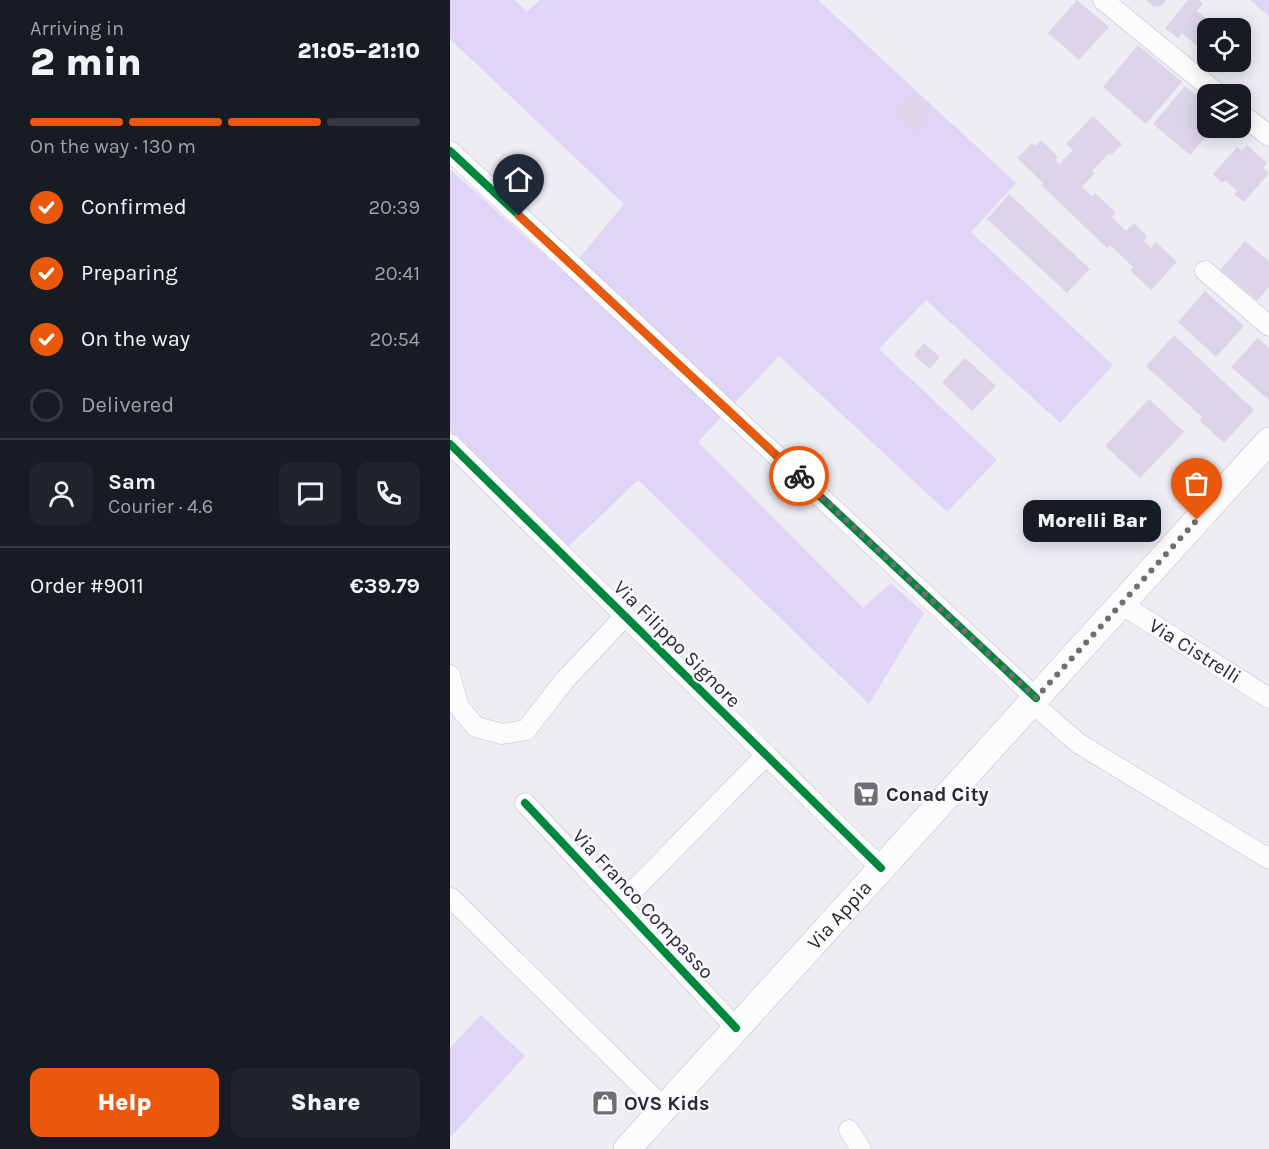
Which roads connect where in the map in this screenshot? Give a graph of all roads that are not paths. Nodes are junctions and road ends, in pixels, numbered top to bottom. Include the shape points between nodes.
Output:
1 (1103, 0) edge
2 (1206, 84) edge
3 (1251, 122) edge
4 (1269, 136) edge
5 (450, 151) edge
6 (1205, 271) dead end
7 (1269, 326) edge
8 (1269, 441) edge
9 (450, 444) edge
10 (1120, 604) junction
11 (625, 616) junction
12 (450, 675) edge
13 (1269, 698) edge
14 (1034, 700) junction
15 (766, 755) junction
16 (525, 803) dead end
17 (1269, 859) edge
18 (881, 868) junction
19 (451, 898) edge
20 (621, 903) junction
21 (736, 1028) junction
22 (664, 1108) junction
23 (849, 1130) dead end
24 (627, 1149) edge
25 (861, 1149) edge

1 - 2 street
3 - 4 street
5 - 14 street
6 - 7 street
8 - 10 main road, Via Appia
9 - 11 street, Via Filippo Signore
10 - 13 street, Via Cistrelli
10 - 14 main road, Via Appia
11 - 12 street via 564,681 526,730 502,734 476,727 459,707
11 - 15 street, Via Filippo Signore
14 - 17 street via 1078,743
14 - 18 main road, Via Appia
15 - 18 street, Via Filippo Signore
15 - 20 street
16 - 20 street, Via Franco Compasso
18 - 21 main road, Via Appia
19 - 22 street
20 - 21 street, Via Franco Compasso
21 - 22 main road, Via Appia
22 - 24 main road, Via Appia
23 - 25 street

